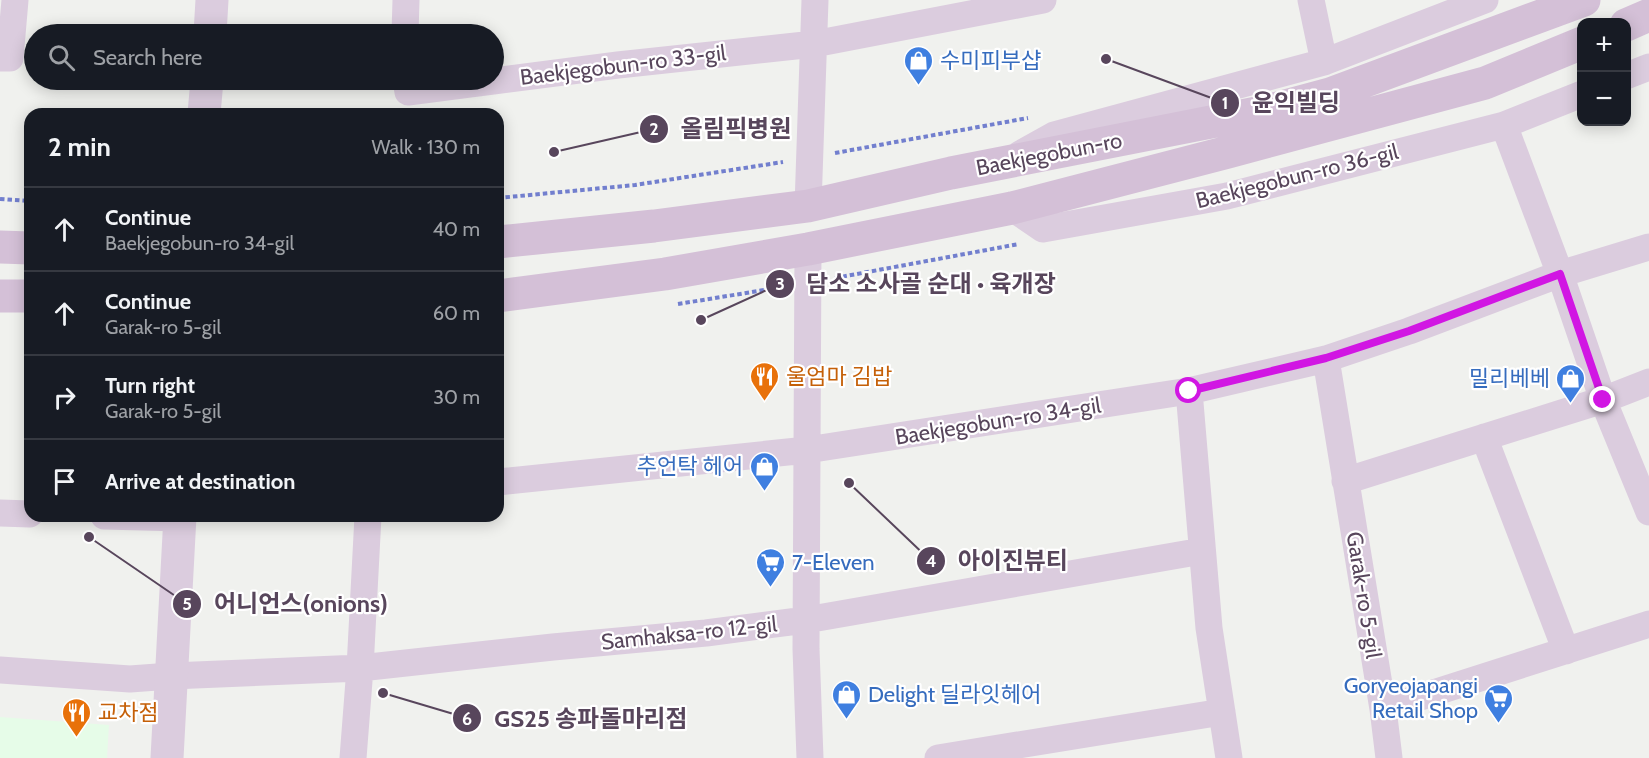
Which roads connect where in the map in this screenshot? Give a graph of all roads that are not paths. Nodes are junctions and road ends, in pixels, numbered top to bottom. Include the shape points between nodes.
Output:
1 (15, 0) edge
2 (212, 0) edge
3 (406, 0) edge
4 (815, 0) edge
5 (1043, 0) edge
6 (1311, 0) edge
7 (1485, 0) edge
8 (1584, 0) edge
9 (1649, 15) edge
10 (1631, 23) edge
11 (211, 24) edge
12 (405, 24) edge
13 (814, 44) junction
14 (1577, 45) edge
15 (0, 58) edge
16 (1324, 62) junction
17 (1649, 67) edge
18 (1631, 74) edge
19 (504, 79) edge
20 (206, 90) edge
21 (408, 90) edge
22 (423, 90) edge
23 (1577, 96) edge
24 (205, 108) edge
25 (1504, 125) junction
26 (1006, 162) junction
27 (808, 206) junction
28 (1012, 208) junction
29 (504, 241) edge
30 (0, 247) edge
31 (1649, 247) edge
32 (24, 248) edge
33 (808, 249) junction
34 (1560, 274) junction
35 (504, 295) edge
36 (0, 296) edge
37 (24, 296) edge
38 (1326, 358) junction
39 (1649, 382) edge
40 (1189, 391) junction
41 (1603, 400) junction
42 (1484, 437) junction
43 (807, 450) junction
44 (504, 481) edge
45 (1346, 481) junction
46 (1649, 512) edge
47 (0, 513) edge
48 (24, 514) edge
49 (180, 522) edge
50 (368, 522) edge
51 (1202, 551) junction
52 (806, 620) junction
53 (1649, 624) edge
54 (1566, 651) junction
55 (360, 668) junction
56 (0, 670) edge
57 (171, 676) junction
58 (1383, 710) junction
59 (1222, 712) junction
60 (167, 758) edge
61 (353, 758) edge
62 (810, 758) edge
63 (938, 758) edge
64 (1229, 758) edge
65 (1389, 758) edge

1 - 15 street via 10,58
2 - 11 street
3 - 12 street
4 - 13 street
5 - 13 street, Baekjegobun-ro 33-gil
6 - 16 street
7 - 16 street
8 - 26 main road, Baekjegobun-ro via 1330,94 1267,111
9 - 10 main road
13 - 19 street, Baekjegobun-ro 33-gil
13 - 27 street
14 - 28 main road, Baekjegobun-ro via 1485,83
16 - 26 street via 1054,135
17 - 18 street
20 - 24 street
21 - 22 street, Baekjegobun-ro 33-gil
23 - 25 street, Baekjegobun-ro 36-gil
25 - 28 street, Baekjegobun-ro 36-gil via 1227,196 1043,229
25 - 34 street
26 - 27 main road, Baekjegobun-ro
27 - 29 main road, Baekjegobun-ro
28 - 33 main road, Baekjegobun-ro
30 - 32 main road
31 - 34 street
33 - 35 main road, Baekjegobun-ro via 665,274
33 - 43 street
34 - 38 street
34 - 41 street
36 - 37 main road
38 - 40 street, Baekjegobun-ro 34-gil
38 - 45 street, Garak-ro 5-gil
39 - 41 street
40 - 43 street, Baekjegobun-ro 34-gil
40 - 51 street
41 - 42 street
41 - 46 street
42 - 45 street
42 - 54 street
43 - 44 street, Baekjegobun-ro 34-gil
43 - 52 street
45 - 58 street, Garak-ro 5-gil
47 - 48 street
49 - 57 street
50 - 55 street
51 - 52 street, Samhaksa-ro 12-gil
51 - 59 street
52 - 55 street, Samhaksa-ro 12-gil
52 - 62 street
53 - 54 street
54 - 58 street
55 - 57 street, Samhaksa-ro 12-gil
55 - 61 street
56 - 57 street, Samhaksa-ro 12-gil via 130,679
57 - 60 street
58 - 65 street, Garak-ro 5-gil
59 - 63 street
59 - 64 street

